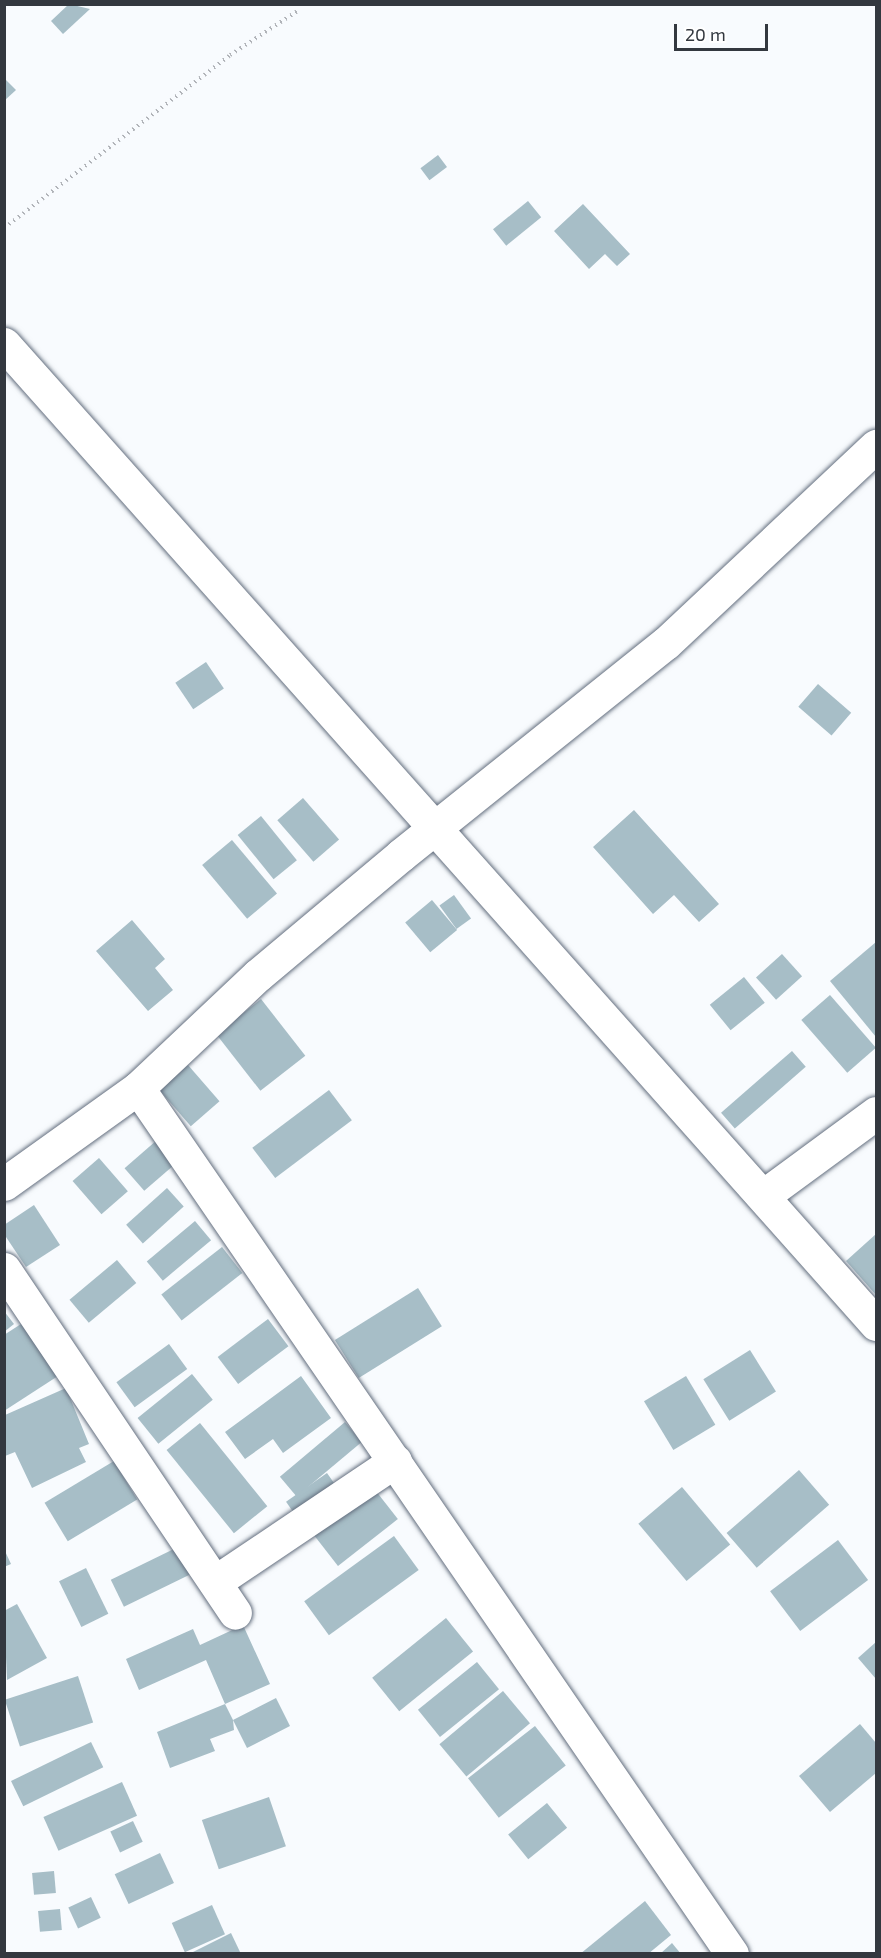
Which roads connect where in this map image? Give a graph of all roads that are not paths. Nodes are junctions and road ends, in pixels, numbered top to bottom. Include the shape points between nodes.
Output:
1 (4, 344) edge
2 (876, 446) edge
3 (435, 827) junction
4 (138, 1088) junction
5 (876, 1113) edge
6 (4, 1184) edge
7 (763, 1196) junction
8 (4, 1269) edge
9 (876, 1323) edge
10 (395, 1461) junction
11 (215, 1582) junction
12 (235, 1613) dead end
13 (732, 1953) edge

1 - 3 street
2 - 3 street via 666,643
3 - 4 street via 258,975
3 - 7 street
4 - 6 street
4 - 10 street
5 - 7 street
7 - 9 street
8 - 11 street
10 - 11 street
10 - 13 street
11 - 12 street

